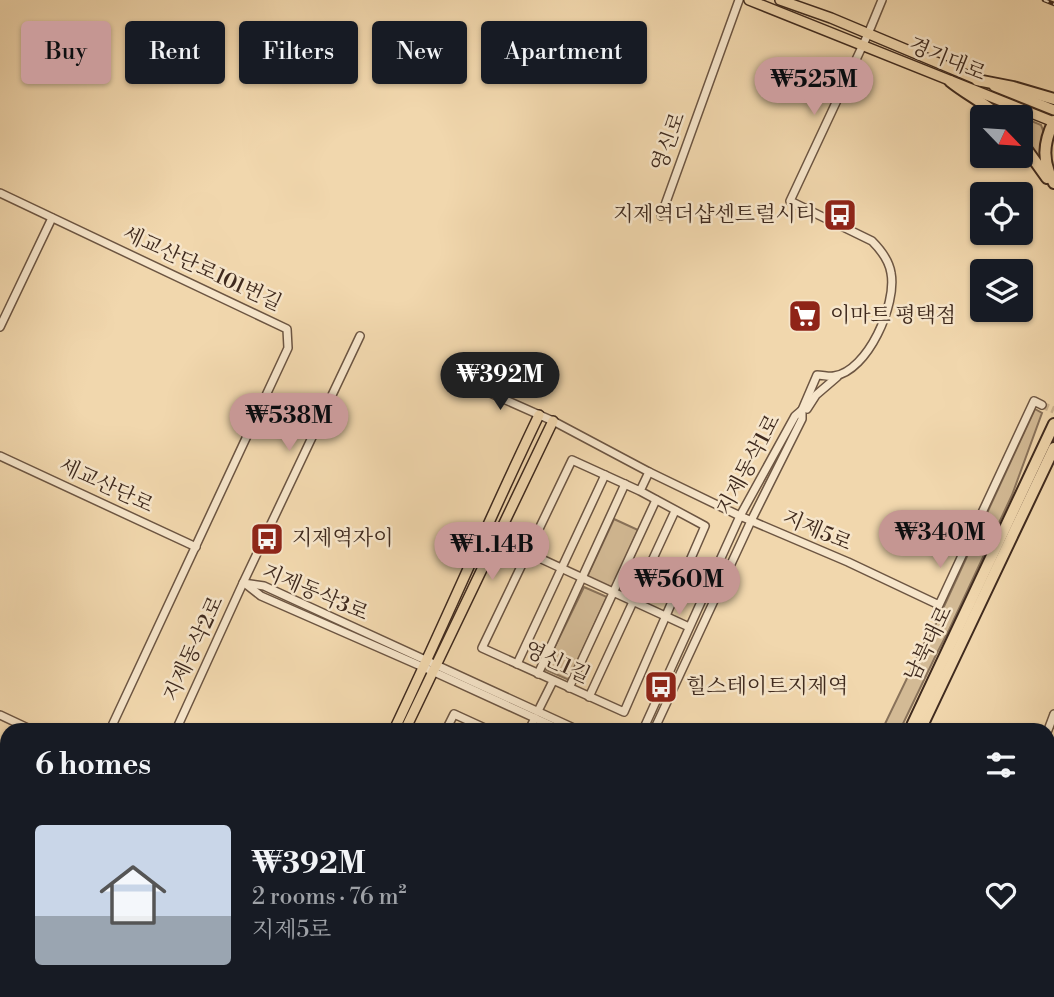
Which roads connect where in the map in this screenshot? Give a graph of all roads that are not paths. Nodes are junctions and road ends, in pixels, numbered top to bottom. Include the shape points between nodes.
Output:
1 (739, 0) edge
2 (749, 0) edge
3 (780, 0) edge
4 (882, 0) edge
5 (868, 34) junction
6 (863, 45) junction
7 (977, 80) junction
8 (950, 81) junction
9 (1054, 99) edge
10 (985, 105) edge
11 (1054, 110) edge
12 (1054, 122) edge
13 (1033, 158) edge
14 (1054, 186) edge
15 (0, 193) edge
16 (661, 216) dead end
17 (52, 218) junction
18 (0, 327) edge
19 (360, 336) dead end
20 (842, 374) junction
21 (472, 385) dead end
22 (1042, 405) dead end
23 (802, 410) junction
24 (538, 415) junction
25 (802, 419) junction
26 (553, 421) junction
27 (1054, 424) edge
28 (1054, 448) edge
29 (0, 456) edge
30 (649, 471) junction
31 (606, 475) junction
32 (625, 484) junction
33 (640, 491) junction
34 (656, 500) junction
35 (675, 511) junction
36 (740, 516) junction
37 (751, 521) junction
38 (496, 538) junction
39 (196, 547) junction
40 (527, 553) junction
41 (561, 569) junction
42 (582, 578) junction
43 (243, 583) junction
44 (613, 593) junction
45 (633, 602) junction
46 (665, 617) junction
47 (689, 627) junction
48 (517, 664) junction
49 (430, 665) junction
50 (538, 674) junction
51 (553, 681) junction
52 (569, 688) junction
53 (927, 693) junction
54 (589, 697) junction
55 (0, 715) edge
56 (537, 715) junction
57 (17, 723) edge
58 (113, 723) edge
59 (179, 723) edge
60 (398, 723) edge
61 (408, 723) edge
62 (450, 723) edge
63 (474, 723) edge
64 (533, 723) edge
65 (550, 723) edge
66 (559, 723) edge
67 (646, 723) edge
68 (657, 723) edge
69 (908, 723) edge
70 (913, 723) edge
71 (926, 723) edge

1 - 16 street, 영신로
2 - 6 main road, 경기대로
3 - 5 main road, 경기대로
4 - 5 street
5 - 6 street
5 - 7 main road, 경기대로
6 - 8 main road, 경기대로
6 - 20 street, 지제동삭1로 via 790,201 872,241 891,272 890,305 869,351
7 - 9 highway
7 - 11 main road, 경기대로
8 - 10 highway
8 - 12 main road, 경기대로
12 - 14 highway via 1045,147
13 - 14 highway
15 - 17 street, 세교산단로101번길
17 - 18 street
17 - 39 street, 세교산단로101번길 via 287,329 288,348
19 - 43 street, 지제동삭2로
20 - 23 street, 지제동삭1로 via 817,375
20 - 25 street via 810,402
21 - 24 street, 지제5로
22 - 37 street, 지제5로 via 1034,401 939,606
23 - 25 street, 지제동삭1로
23 - 36 street, 지제동삭1로 via 795,415
24 - 26 street, 지제5로
24 - 49 main road
25 - 37 street, 지제동삭1로
26 - 30 street, 지제5로
26 - 38 main road
27 - 53 highway, 남북대로
28 - 71 highway, 남북대로
29 - 39 street, 세교산단로
30 - 33 street
30 - 36 street, 지제5로
31 - 32 street, 영신1길
31 - 40 street, 영신1길 via 572,460
31 - 41 street
32 - 33 street, 영신1길
32 - 42 street
33 - 34 street, 영신1길
34 - 35 street, 영신1길
34 - 44 street
35 - 45 street
35 - 46 street, 영신1길 via 705,526
36 - 37 street, 지제5로
36 - 47 street, 지제동삭1로
37 - 68 street, 지제동삭1로
38 - 40 street
38 - 49 main road
39 - 58 street
40 - 41 street
40 - 48 street, 영신1길 via 482,648
41 - 42 street
41 - 48 street
42 - 44 street
42 - 50 street
43 - 49 street, 지제동삭3로 via 264,586
43 - 59 street, 지제동삭2로
44 - 45 street
44 - 52 street
45 - 46 street
45 - 54 street
46 - 47 street
46 - 54 street, 영신1길 via 624,712
47 - 67 street, 지제동삭1로
48 - 50 street, 영신1길
49 - 56 street, 지제동삭3로
49 - 60 main road
49 - 61 main road
50 - 51 street, 영신1길
51 - 52 street, 영신1길
51 - 56 street
52 - 54 street, 영신1길
53 - 69 highway
53 - 70 highway, 남북대로
55 - 57 street
56 - 64 street
56 - 65 street, 지제동삭3로
56 - 66 street, 지제동삭3로
62 - 63 street via 454,714

